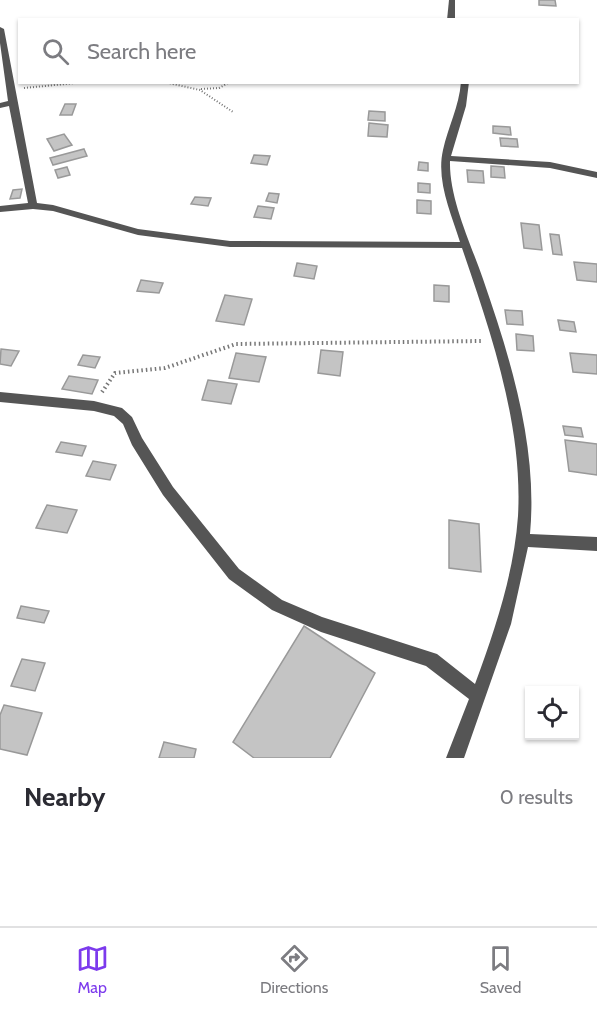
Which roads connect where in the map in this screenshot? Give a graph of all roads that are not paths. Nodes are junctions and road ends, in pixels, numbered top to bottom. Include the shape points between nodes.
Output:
1 (452, 0) edge
2 (451, 18) edge
3 (0, 30) edge
4 (465, 84) edge
5 (13, 102) junction
6 (0, 106) edge
7 (446, 158) junction
8 (597, 175) edge
9 (33, 206) junction
10 (0, 209) edge
11 (467, 245) junction
12 (0, 397) edge
13 (522, 540) junction
14 (597, 544) edge
15 (478, 696) junction
16 (455, 758) edge

1 - 2 street
3 - 5 street via 8,55
4 - 7 street
5 - 6 street
5 - 9 street
7 - 8 street via 550,165
7 - 11 street via 446,176
9 - 10 street
9 - 11 street via 70,211 138,232 198,241
11 - 13 street via 516,414 523,473
12 - 15 street via 118,412 128,421 168,491 234,574 277,605 321,624 431,660
13 - 14 street
13 - 15 street via 499,640
15 - 16 street

